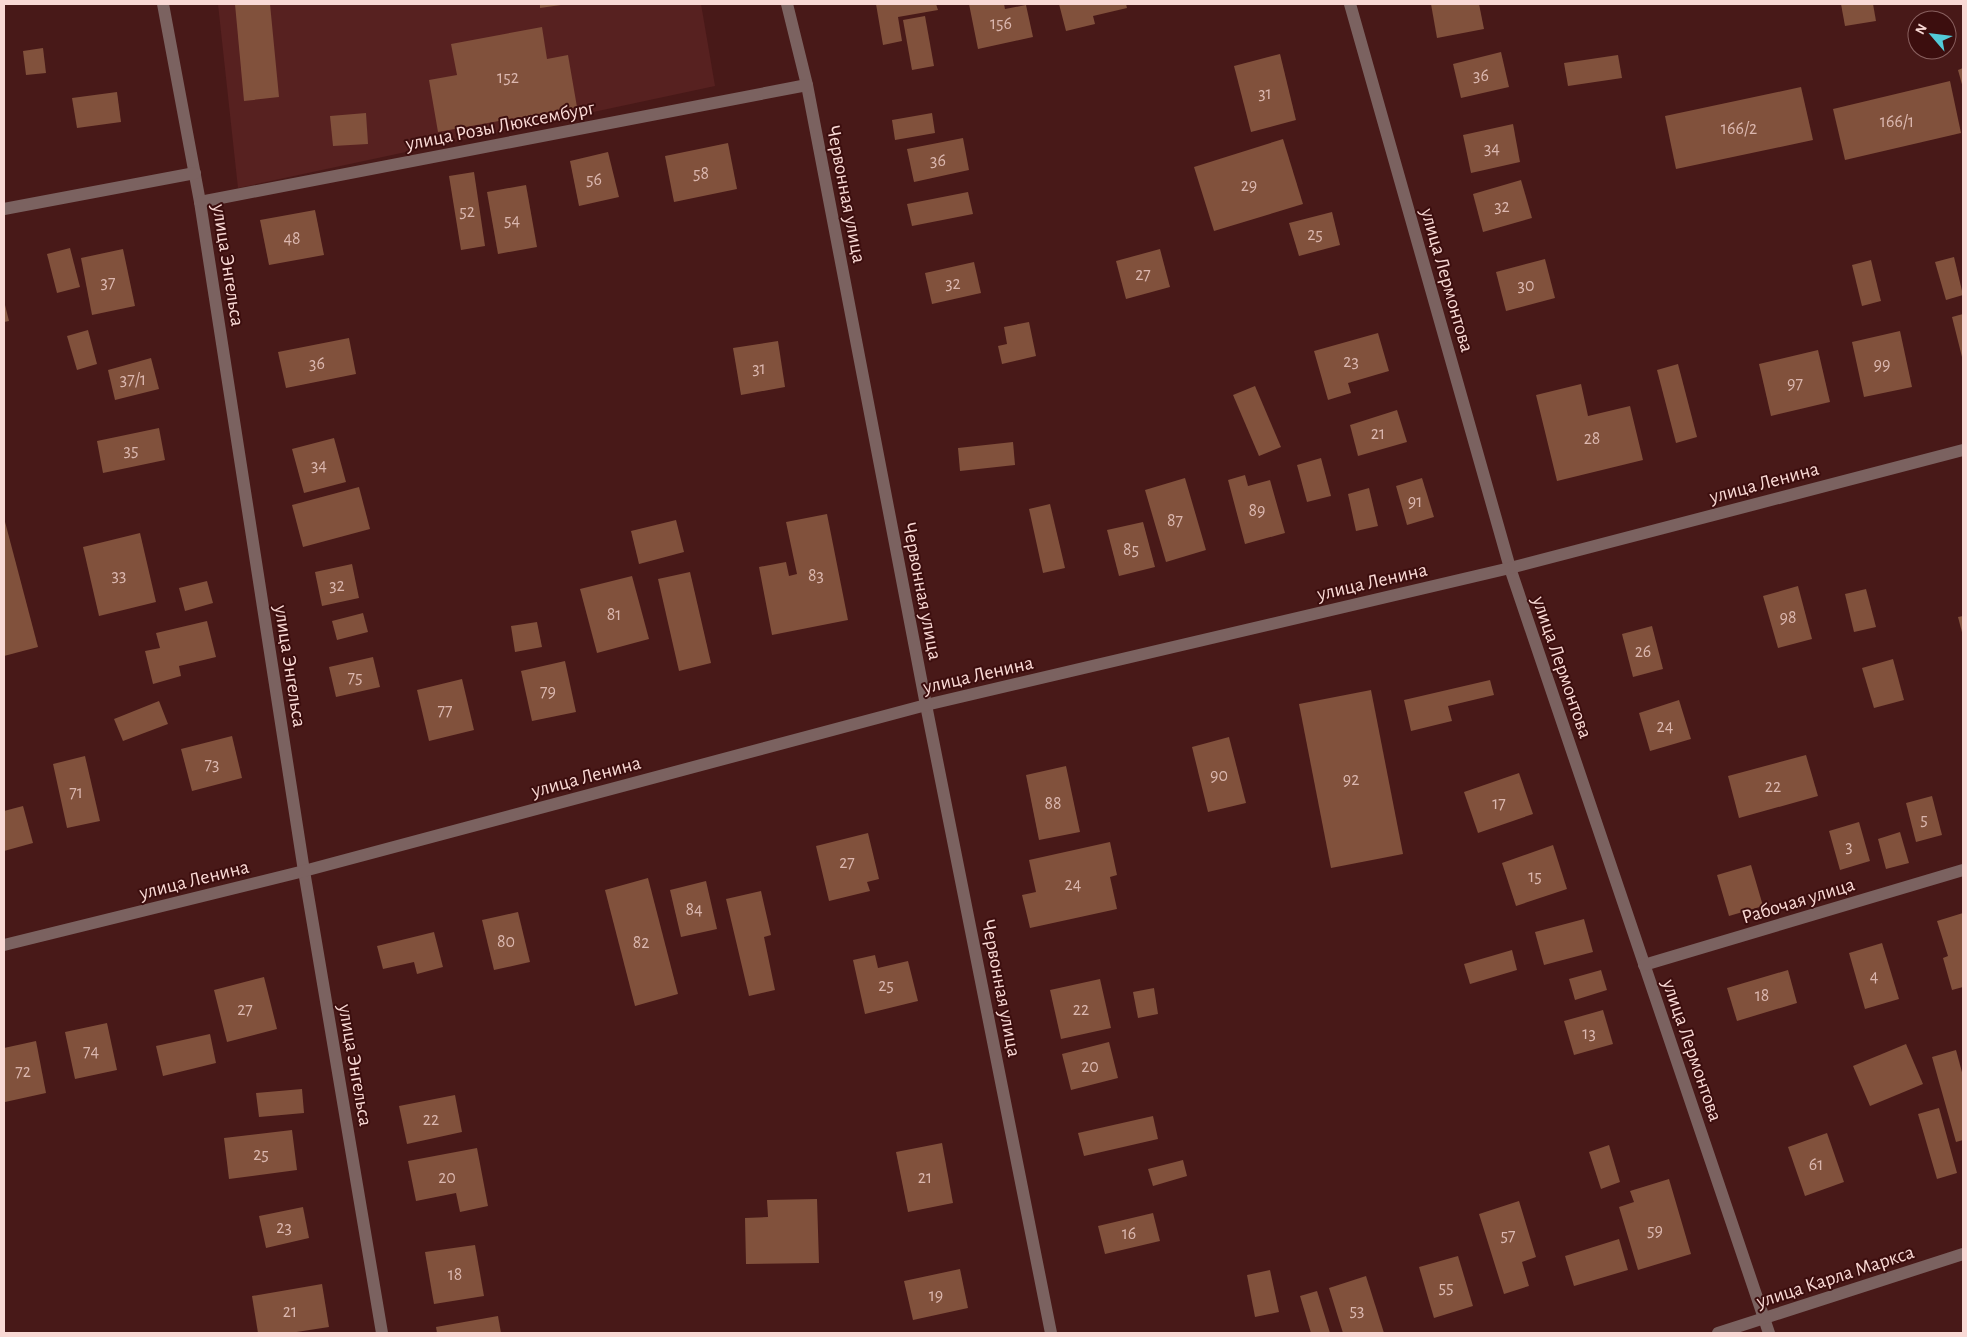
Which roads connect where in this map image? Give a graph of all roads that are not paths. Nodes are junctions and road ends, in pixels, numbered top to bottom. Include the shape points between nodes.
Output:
1 (162, 4) edge
2 (787, 4) edge
3 (1350, 4) edge
4 (807, 85) junction
5 (195, 173) junction
6 (200, 202) junction
7 (4, 209) edge
8 (1963, 450) edge
9 (1510, 568) junction
10 (926, 705) junction
11 (1963, 870) edge
12 (304, 871) junction
13 (4, 945) edge
14 (1644, 965) junction
15 (1963, 1254) edge
16 (1764, 1318) junction
17 (382, 1333) edge
18 (1051, 1333) edge
19 (1718, 1333) edge
20 (1769, 1333) edge

1 - 5 street, улица Энгельса
2 - 4 street, Червонная улица
3 - 9 street, улица Лермонтова
4 - 6 street, улица Розы Люксембург
4 - 10 street, Червонная улица
5 - 6 street, улица Энгельса
5 - 7 street
6 - 12 street, улица Энгельса
8 - 9 street, улица Ленина
9 - 10 street, улица Ленина
9 - 14 street, улица Лермонтова
10 - 12 street, улица Ленина
10 - 18 street, Червонная улица
11 - 14 street, Рабочая улица
12 - 13 street, улица Ленина
12 - 17 street, улица Энгельса
14 - 16 street, улица Лермонтова
15 - 16 street, улица Карла Маркса
16 - 19 street, улица Карла Маркса
16 - 20 street, улица Лермонтова

